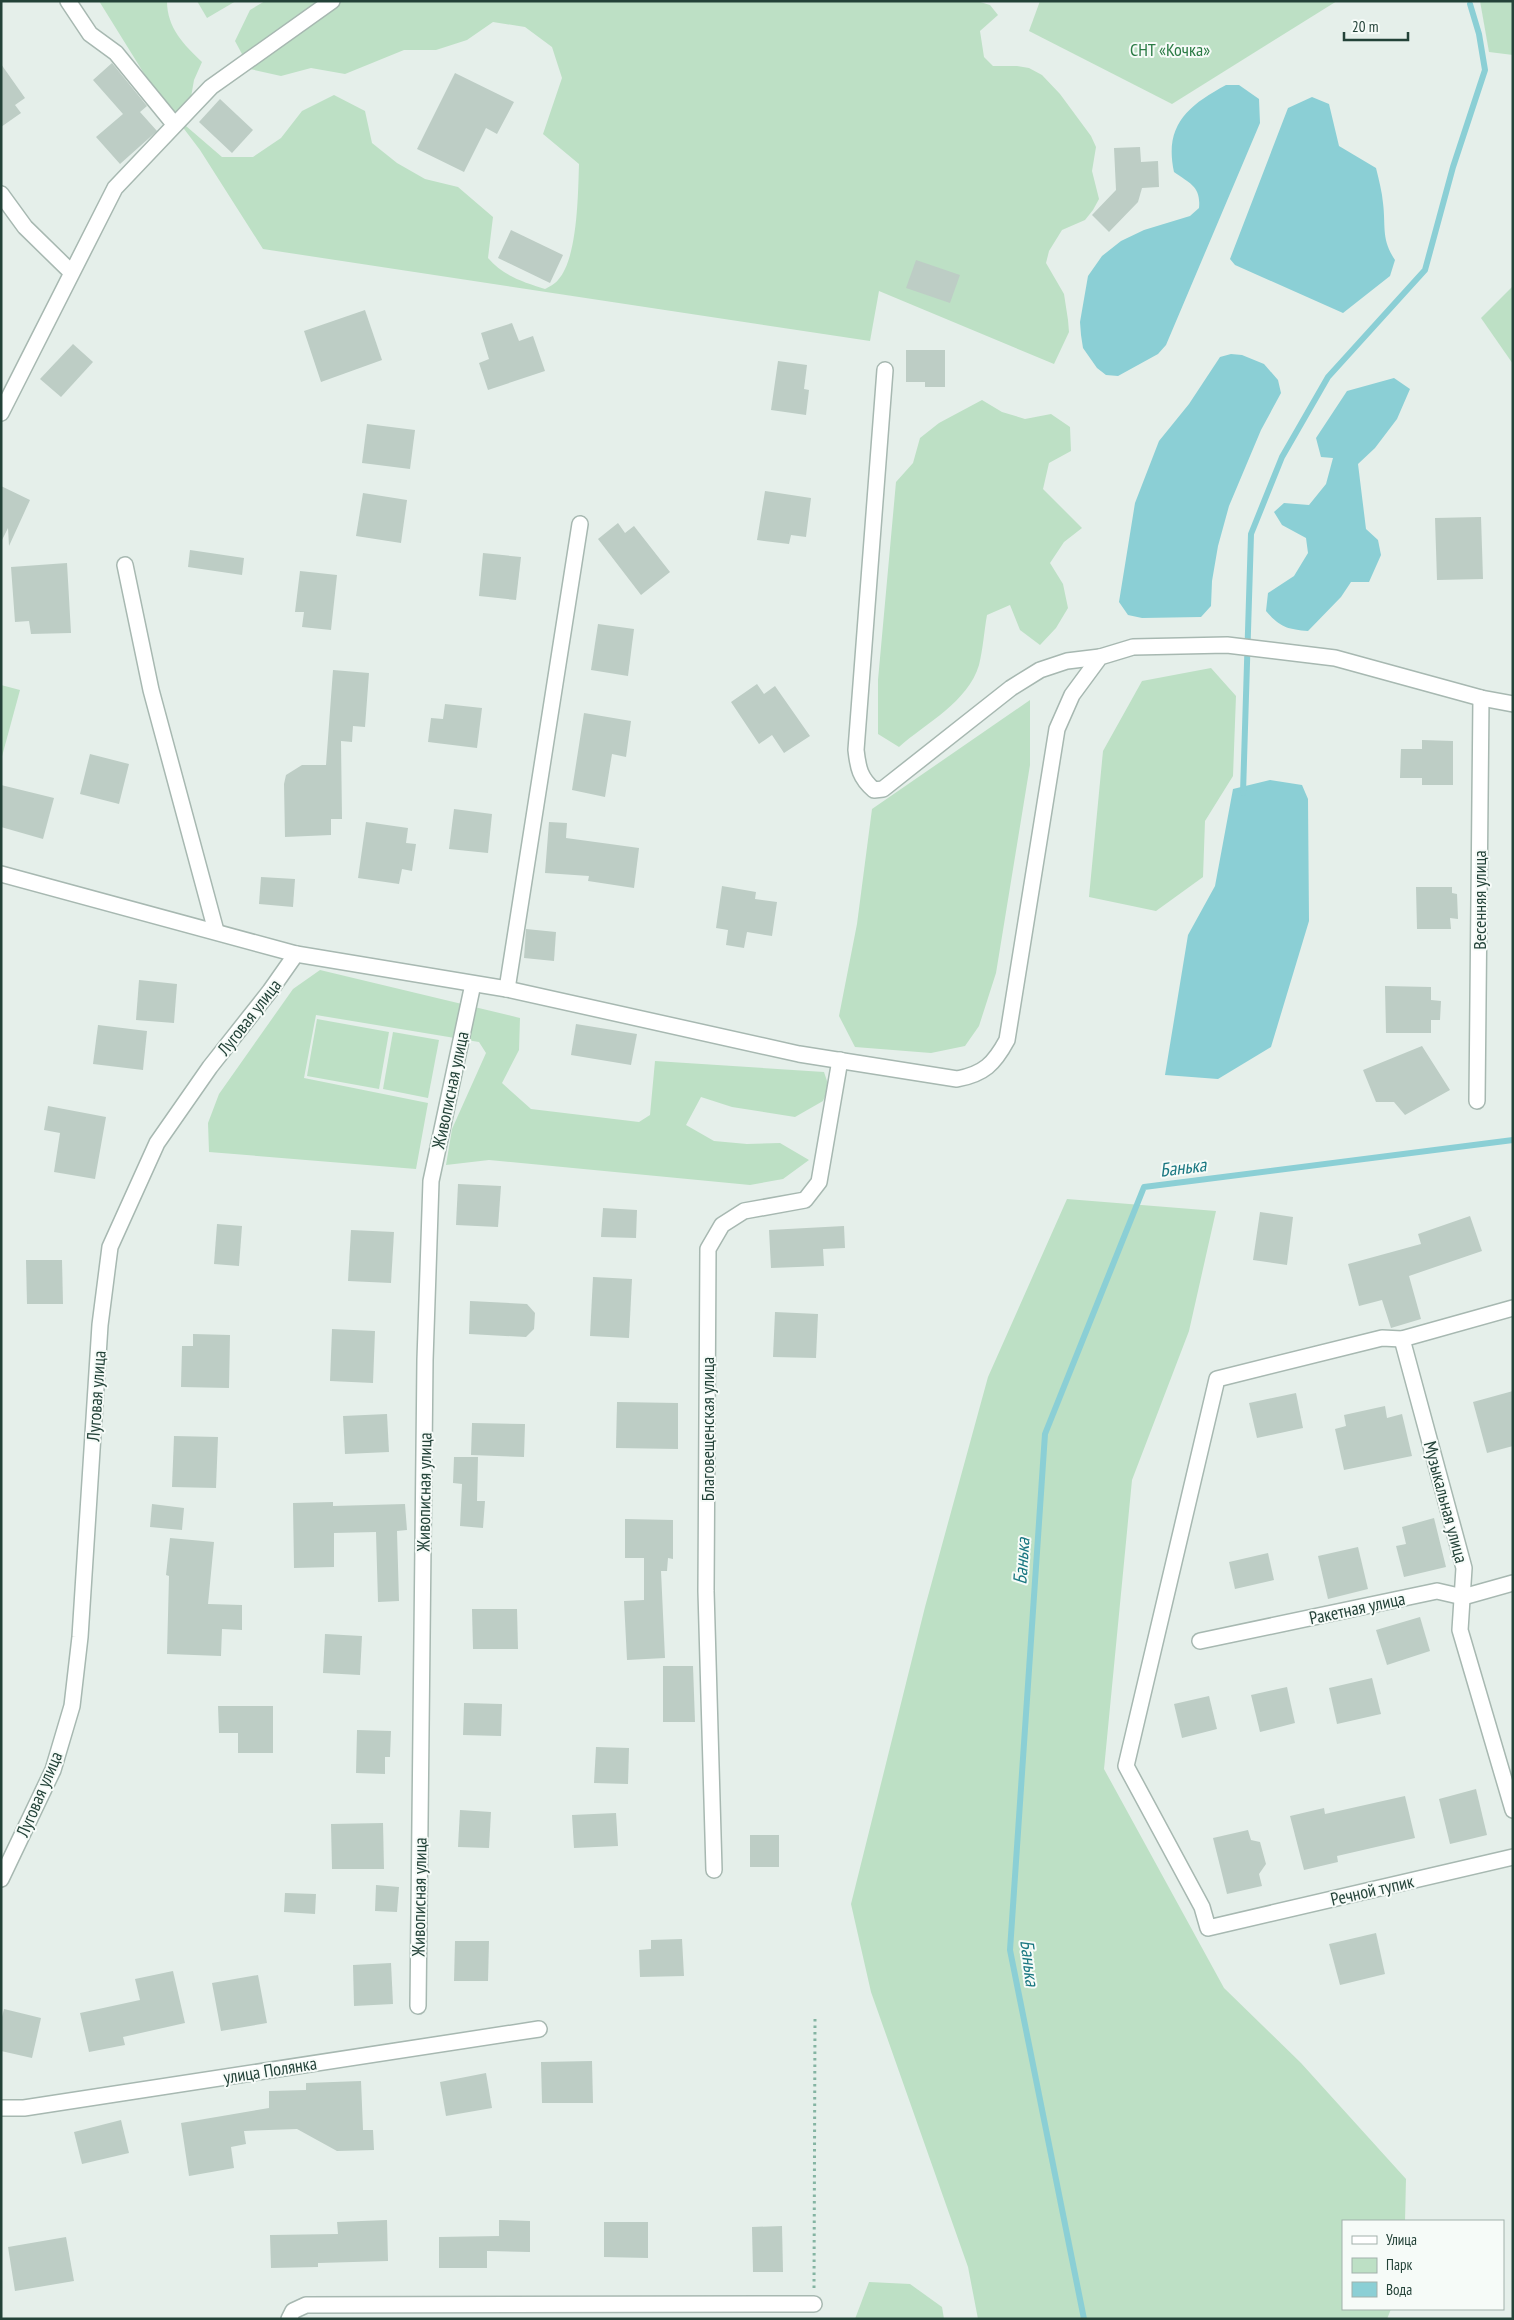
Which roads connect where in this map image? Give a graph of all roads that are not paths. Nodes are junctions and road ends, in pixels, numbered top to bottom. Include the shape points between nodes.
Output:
1 (68, 1) edge
2 (332, 1) edge
3 (176, 122) junction
4 (1, 194) edge
5 (71, 272) junction
6 (886, 370) dead end
7 (1, 413) edge
8 (580, 524) dead end
9 (125, 565) dead end
10 (1100, 657) junction
11 (1480, 698) junction
12 (1513, 704) edge
13 (1, 874) edge
14 (216, 931) junction
15 (296, 954) junction
16 (474, 984) junction
17 (507, 989) junction
18 (840, 1060) junction
19 (1477, 1101) dead end
20 (1513, 1308) edge
21 (1402, 1339) junction
22 (1513, 1583) edge
23 (1463, 1596) junction
24 (1200, 1641) dead end
25 (1513, 1810) edge
26 (1513, 1857) edge
27 (714, 1870) dead end
28 (1, 1879) edge
29 (418, 2006) dead end
30 (539, 2029) dead end
31 (1, 2108) edge
32 (814, 2304) road end
33 (289, 2319) edge

1 - 3 street via 90,34 116,53
2 - 3 street via 210,87
3 - 5 street via 115,188
4 - 5 street via 25,227
5 - 7 street
6 - 10 street via 856,750 858,773 865,783 874,790 883,789 1011,688 1040,670 1067,661
8 - 17 street
9 - 14 street via 152,690
10 - 11 street via 1133,647 1227,645 1260,648 1335,658
10 - 18 street via 1072,695 1057,729 1007,1040 998,1057 973,1076 956,1079
11 - 12 street
11 - 19 street, Весенняя улица
13 - 14 street
14 - 15 street
15 - 16 street
15 - 28 street, Луговая улица via 157,1143 110,1247 100,1325 80,1637 72,1706 53,1770
16 - 17 street
16 - 29 street, Живописная улица via 431,1180
17 - 18 street via 799,1054
18 - 27 street, Благовещенская улица via 819,1182 805,1200 744,1210 722,1226 708,1249 706,1591
20 - 21 street
21 - 23 street, Музыкальная улица via 1464,1568
21 - 26 street, Речной тупик via 1382,1338 1217,1379 1126,1766 1202,1907 1208,1928
22 - 23 street, Ракетная улица
23 - 24 street, Ракетная улица via 1437,1591
23 - 25 street, Музыкальная улица via 1460,1630
30 - 31 street, улица Полянка via 24,2108
32 - 33 street via 306,2305 293,2311

